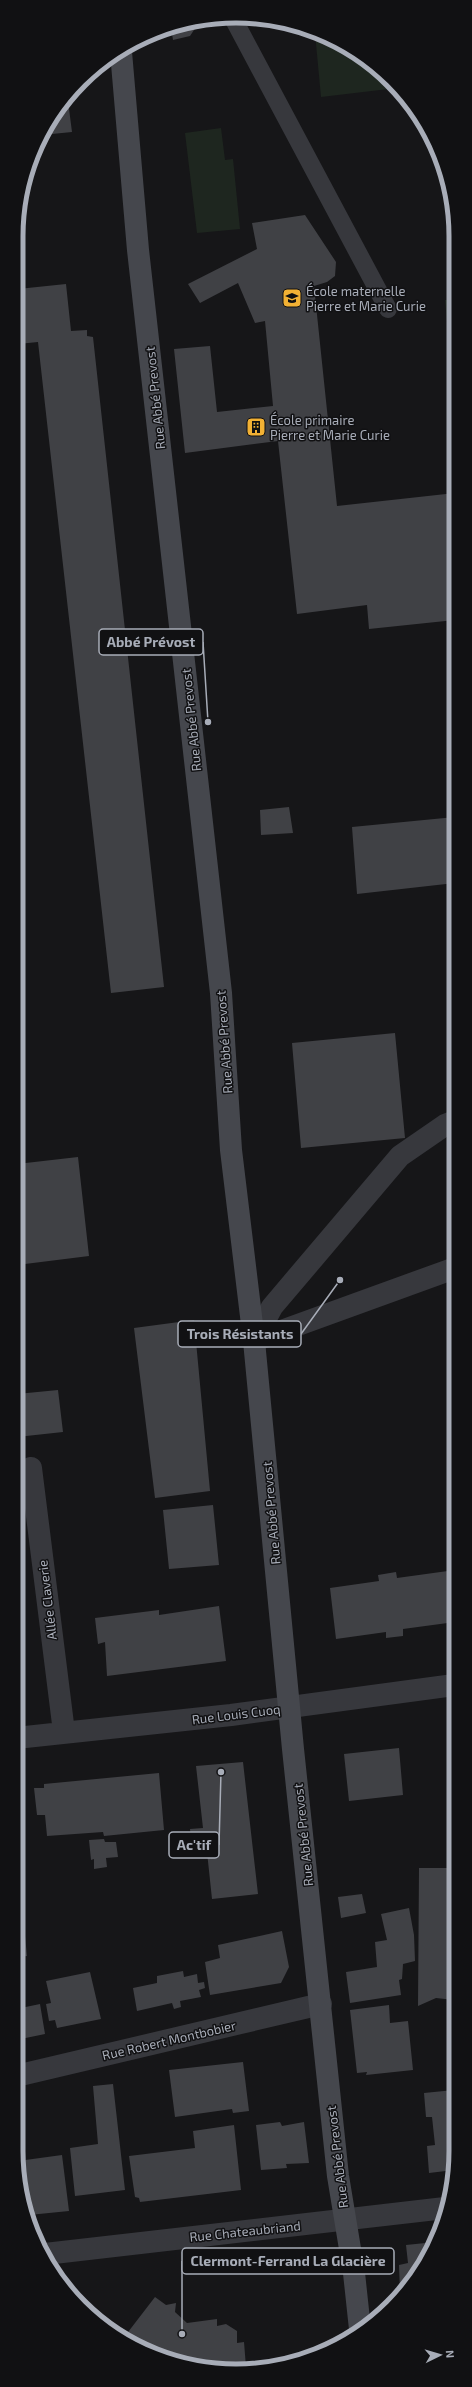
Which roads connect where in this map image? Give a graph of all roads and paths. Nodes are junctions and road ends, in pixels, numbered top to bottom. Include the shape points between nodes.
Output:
1 (236, 23) edge
2 (121, 57) edge
3 (388, 309) dead end
4 (449, 1123) edge
5 (449, 1270) edge
6 (254, 1341) junction
7 (32, 1468) dead end
8 (449, 1686) edge
9 (289, 1707) junction
10 (64, 1732) junction
11 (23, 1737) edge
12 (321, 2004) junction
13 (23, 2074) edge
14 (441, 2208) edge
15 (345, 2220) junction
16 (50, 2253) edge
17 (360, 2324) edge

1 - 3 lane
2 - 6 street, Rue Abbé Prevost via 138,250 221,993 231,1150
4 - 6 street via 400,1156 272,1308
5 - 6 street
6 - 9 street, Rue Abbé Prevost
7 - 10 street, Allée Claverie
8 - 9 street, Rue Louis Cuoq
9 - 10 street, Rue Louis Cuoq
9 - 12 street, Rue Abbé Prevost
10 - 11 street, Rue Louis Cuoq
12 - 13 street, Rue Robert Montbobier
12 - 15 street, Rue Abbé Prevost via 338,2176
14 - 15 street, Rue Chateaubriand
15 - 16 street, Rue Chateaubriand
15 - 17 street, Rue Abbé Prevost

